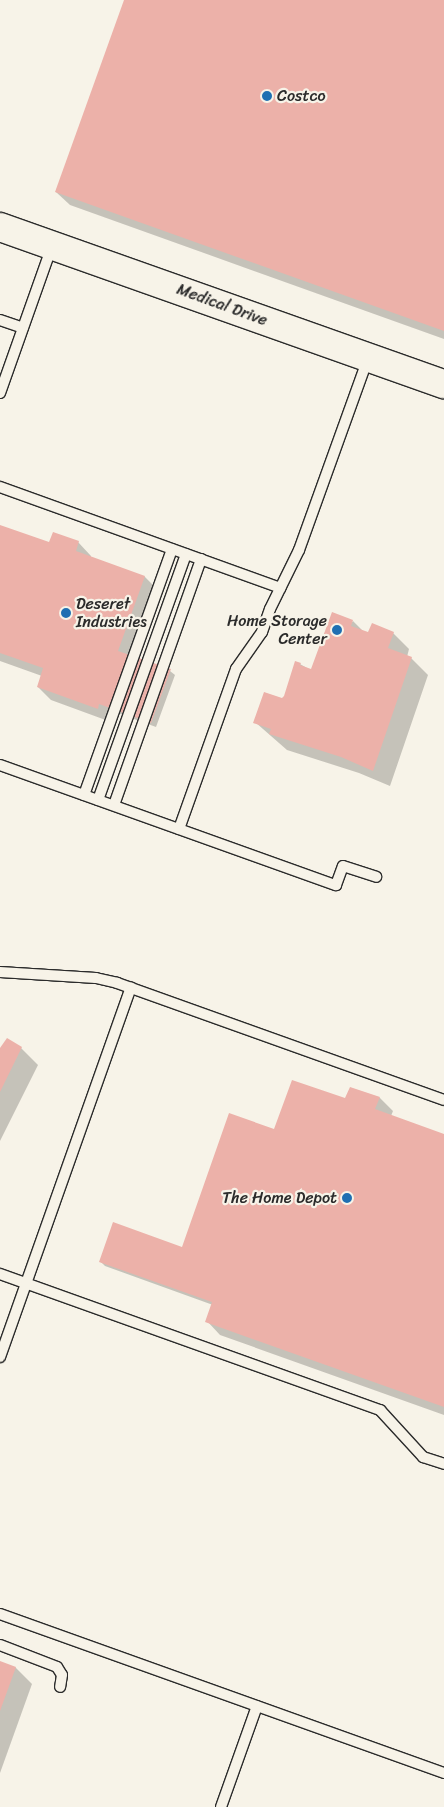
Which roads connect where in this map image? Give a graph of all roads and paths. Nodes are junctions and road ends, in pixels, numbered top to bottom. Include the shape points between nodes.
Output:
1 (0, 227) edge
2 (53, 245) junction
3 (0, 320) edge
4 (23, 328) junction
5 (368, 357) junction
6 (444, 384) edge
7 (0, 392) edge
8 (0, 487) edge
9 (172, 549) junction
10 (186, 554) junction
11 (201, 559) junction
12 (280, 588) junction
13 (0, 764) edge
14 (84, 795) junction
15 (98, 800) junction
16 (114, 805) junction
17 (179, 828) junction
18 (376, 878) dead end
19 (0, 972) edge
20 (132, 988) junction
21 (444, 1100) edge
22 (0, 1274) edge
23 (26, 1283) junction
24 (0, 1357) edge
25 (444, 1464) edge
26 (0, 1614) edge
27 (0, 1645) edge
28 (60, 1687) dead end
29 (257, 1706) junction
30 (444, 1773) edge
31 (221, 1807) edge

1 - 2 street, Medical Drive
2 - 4 lane
2 - 5 street, Medical Drive
3 - 4 lane
4 - 7 lane
5 - 6 street, Medical Drive
5 - 12 lane via 299,550
8 - 9 lane
9 - 10 lane
9 - 14 lane
10 - 11 lane
10 - 15 lane
11 - 12 lane
11 - 16 lane
12 - 17 lane via 258,640 236,669
13 - 14 lane
14 - 15 lane
15 - 16 lane
16 - 17 lane
17 - 18 lane via 336,885 343,866
19 - 20 lane via 96,978
20 - 21 lane
20 - 23 lane
22 - 23 lane
23 - 24 lane
23 - 25 lane via 380,1410 423,1457
26 - 29 lane
27 - 28 lane via 58,1667 62,1675
29 - 30 lane
29 - 31 lane

